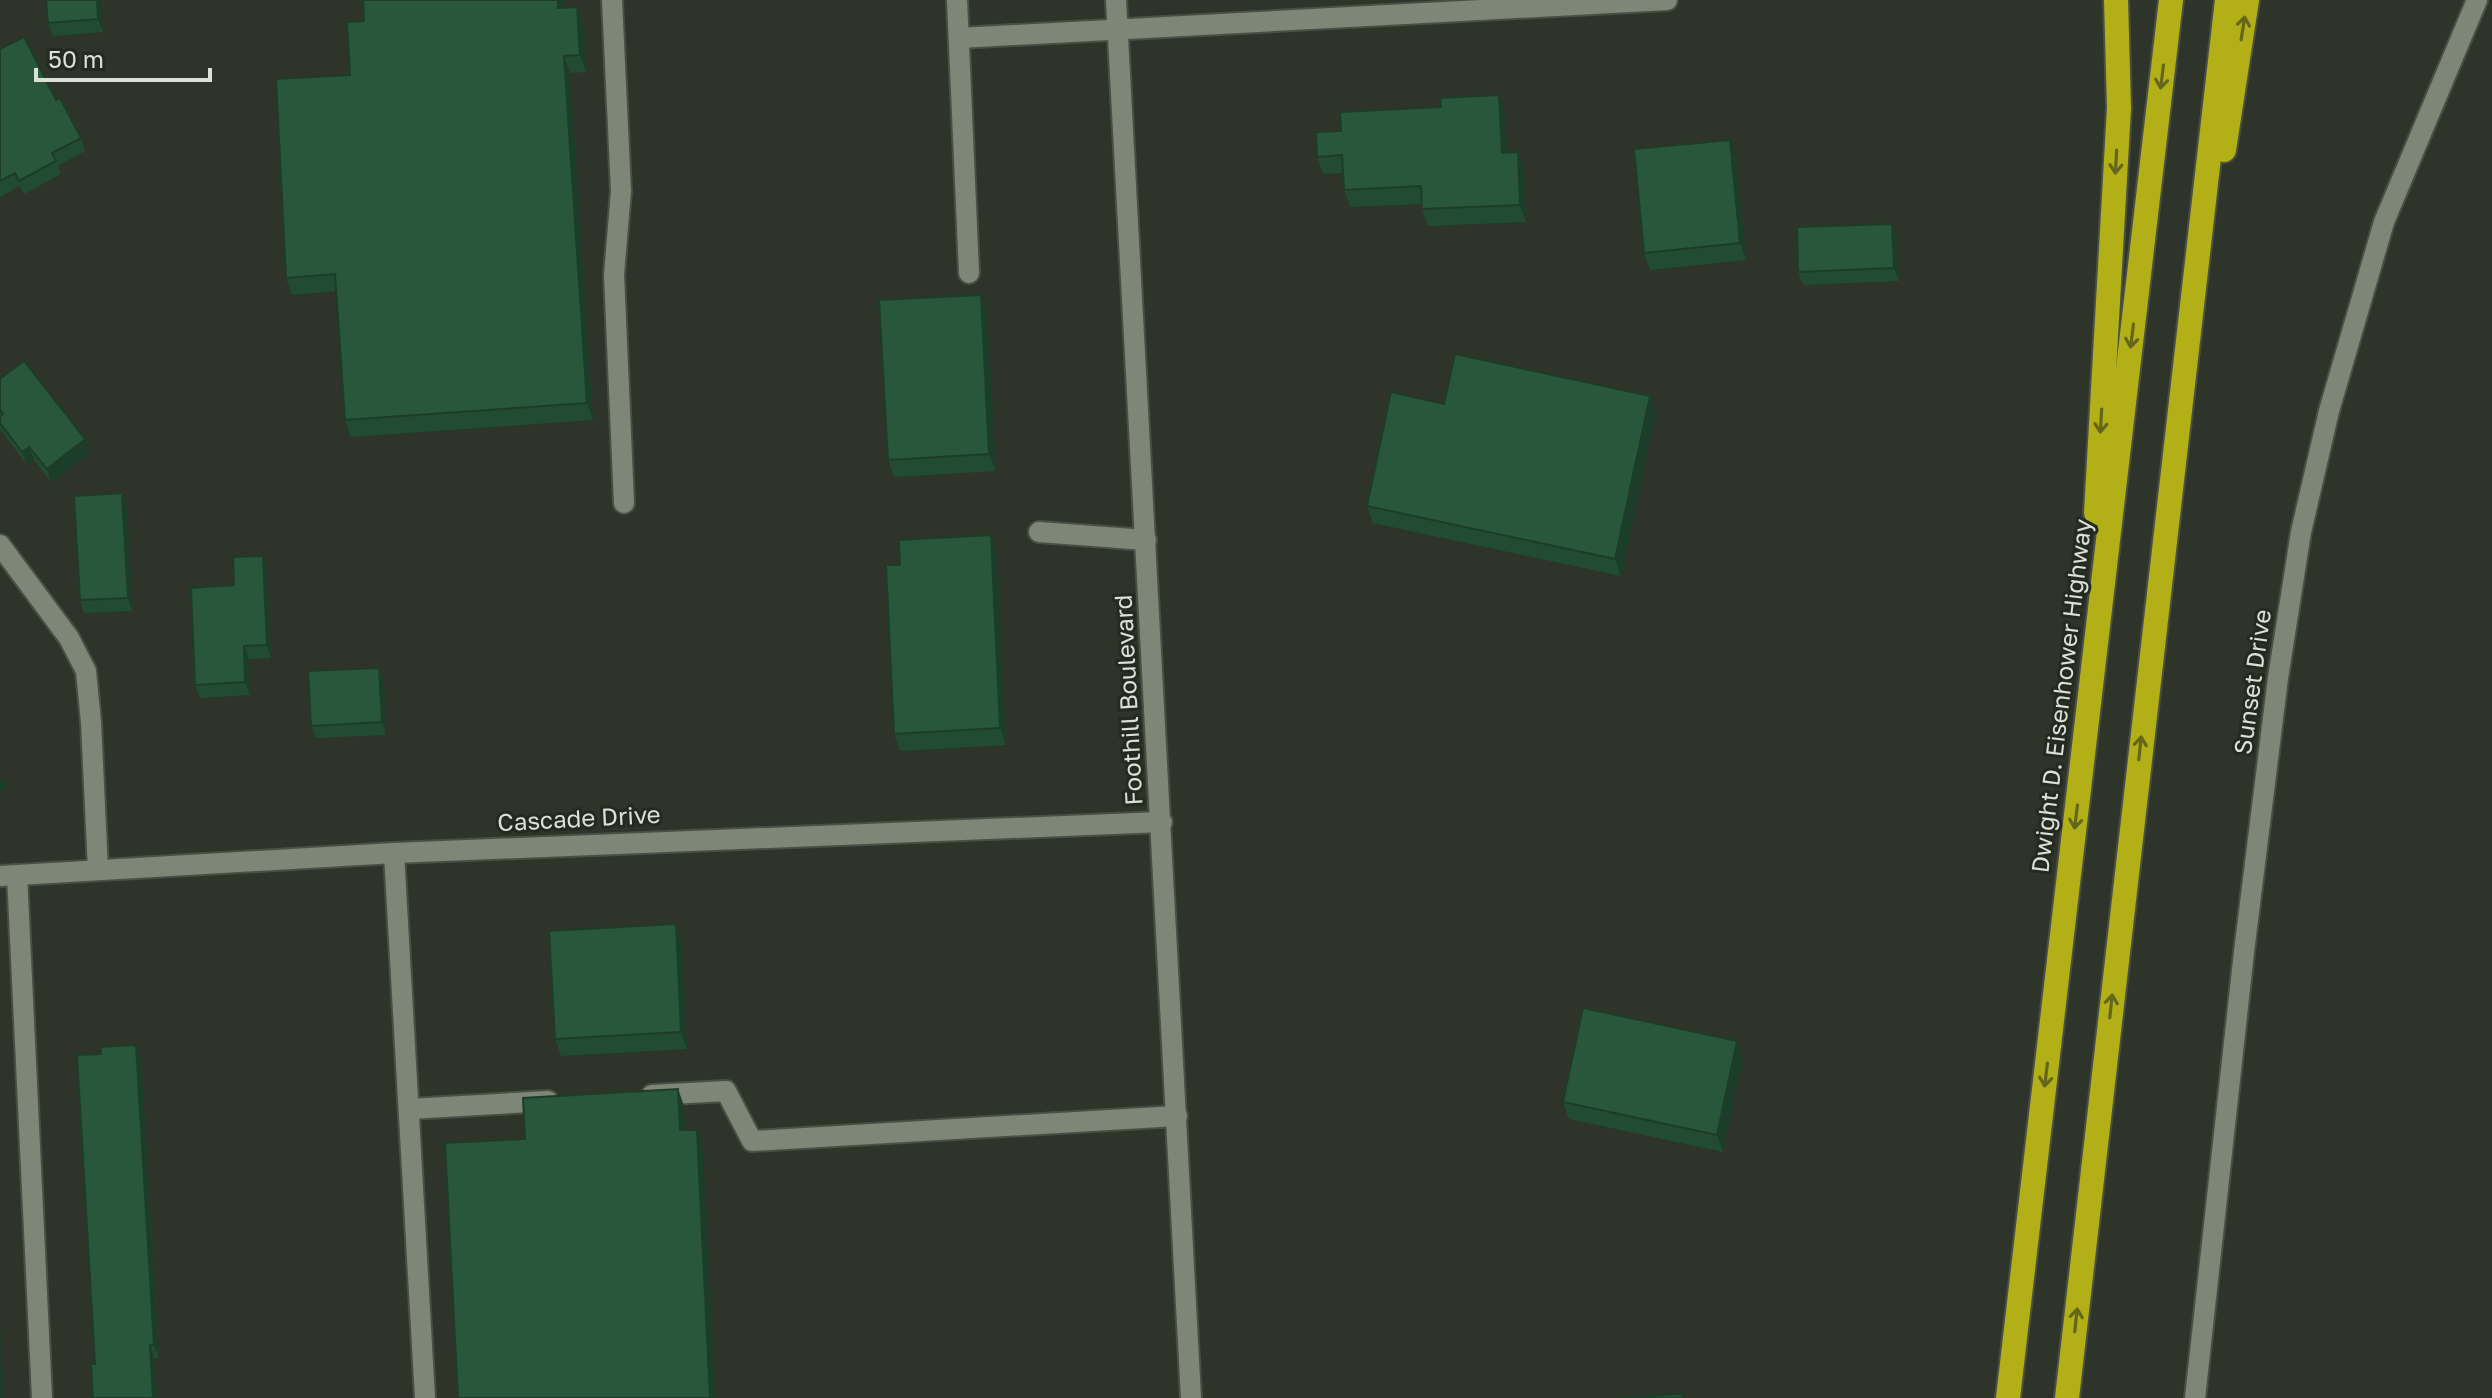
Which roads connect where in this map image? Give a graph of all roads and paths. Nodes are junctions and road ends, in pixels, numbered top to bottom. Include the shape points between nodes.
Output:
1 (612, 0) edge
2 (957, 0) edge
3 (1116, 0) edge
4 (1667, 0) edge
5 (2116, 0) edge
6 (2171, 0) edge
7 (2227, 0) edge
8 (2247, 0) edge
9 (2477, 0) edge
10 (1117, 29) junction
11 (959, 38) junction
12 (969, 273) dead end
13 (624, 503) dead end
14 (1039, 532) dead end
15 (1146, 540) junction
16 (0, 545) edge
17 (2163, 548) junction
18 (2083, 764) junction
19 (1162, 822) junction
20 (394, 853) junction
21 (98, 870) junction
22 (8, 876) edge
23 (631, 1096) edge
24 (567, 1100) edge
25 (409, 1109) junction
26 (1177, 1116) junction
27 (42, 1398) edge
28 (425, 1398) edge
29 (1191, 1398) edge
30 (2008, 1398) edge
31 (2067, 1398) edge
32 (2195, 1398) edge

1 - 13 street via 621,191 614,275
2 - 11 street
3 - 10 street, Foothill Boulevard
4 - 10 street
5 -> 18 highway via 2119,108
6 -> 18 highway, Dwight D. Eisenhower Highway
7 - 17 highway
17 -> 8 highway
9 - 32 street, Sunset Drive via 2384,222 2329,411 2301,532 2246,937
10 - 11 street
10 - 15 street, Foothill Boulevard
11 - 12 street
14 - 15 street
15 - 19 street, Foothill Boulevard
16 - 21 street via 69,638 86,671
31 -> 17 highway
18 -> 30 highway, Dwight D. Eisenhower Highway
19 - 20 street, Cascade Drive
19 - 26 street, Foothill Boulevard
20 - 21 street, Cascade Drive
20 - 25 street
21 - 22 street, Cascade Drive
22 - 27 street
23 - 26 street via 726,1091 752,1141
24 - 25 street
25 - 28 street
26 - 29 street, Foothill Boulevard

